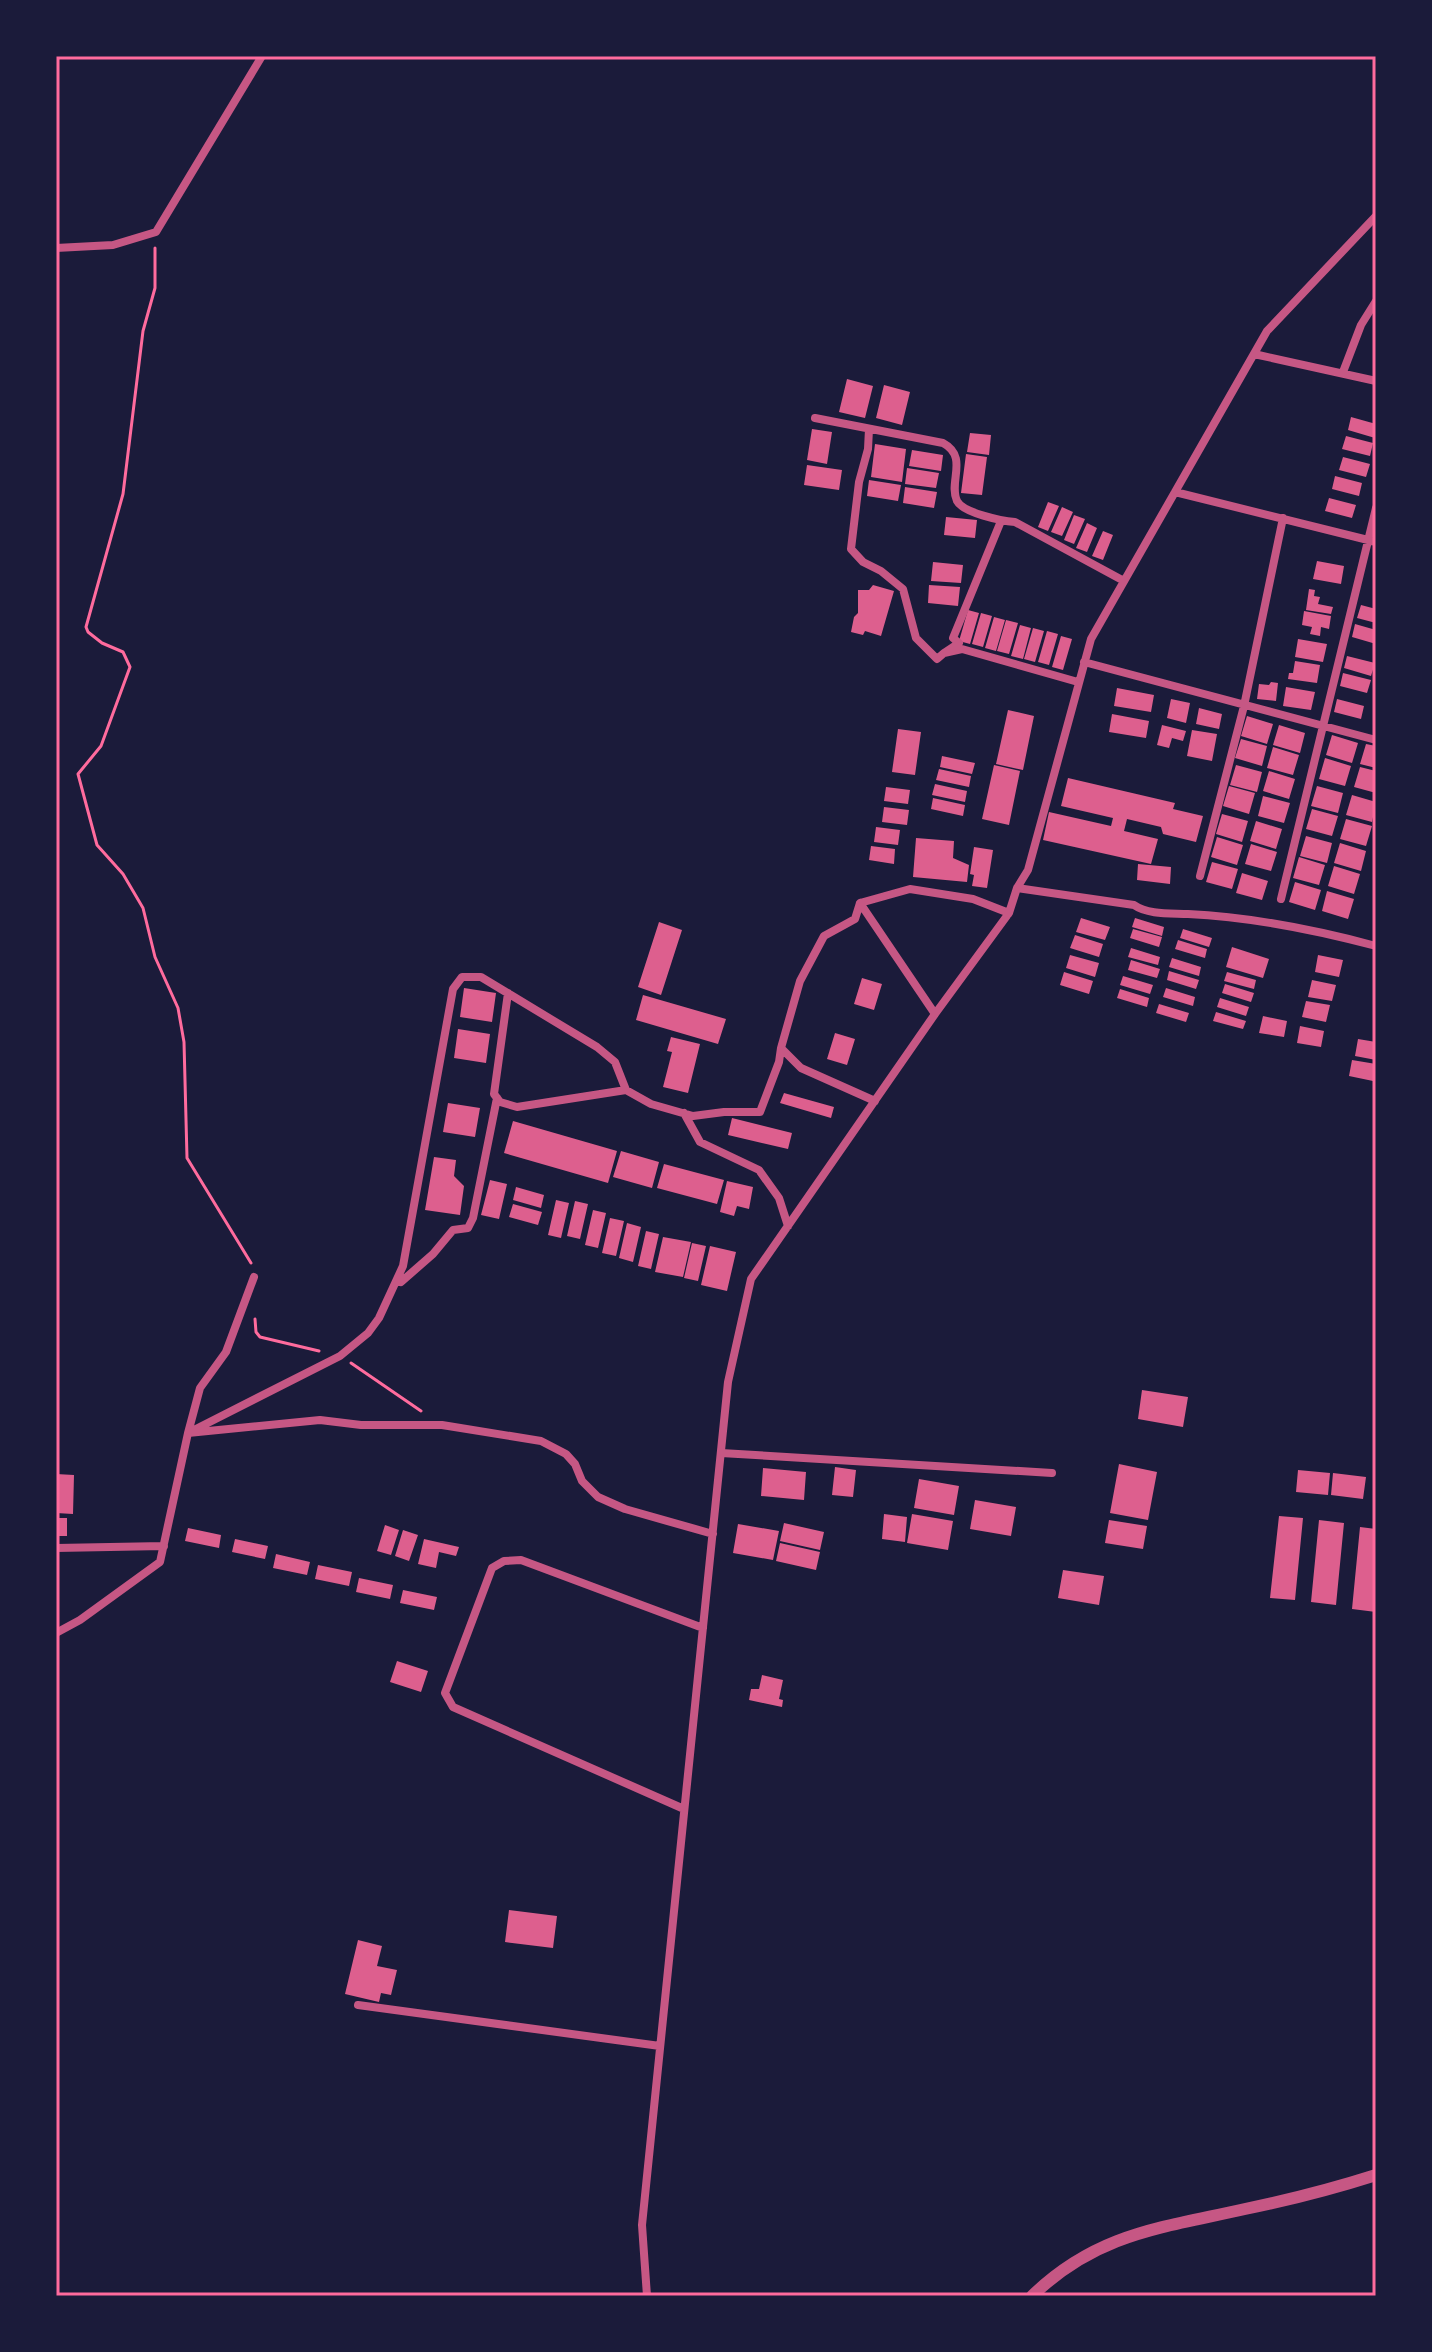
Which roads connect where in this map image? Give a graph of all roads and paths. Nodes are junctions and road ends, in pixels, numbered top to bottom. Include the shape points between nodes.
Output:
1 (262, 56) edge
2 (1376, 216) edge
3 (156, 232) junction
4 (56, 248) edge
5 (1376, 301) edge
6 (1254, 354) junction
7 (1343, 372) junction
8 (1376, 381) edge
9 (815, 418) dead end
10 (869, 429) junction
11 (1175, 492) junction
12 (1376, 508) edge
13 (1283, 518) junction
14 (1001, 521) junction
15 (1372, 541) edge
16 (1124, 581) junction
17 (944, 653) junction
18 (1084, 662) junction
19 (1078, 682) junction
20 (1244, 706) junction
21 (1324, 726) junction
22 (1376, 740) edge
23 (1200, 876) dead end
24 (1017, 888) junction
25 (1281, 899) dead end
26 (860, 903) junction
27 (1009, 913) junction
28 (1376, 946) edge
29 (508, 993) junction
30 (935, 1014) junction
31 (781, 1048) junction
32 (626, 1090) junction
33 (497, 1098) junction
34 (875, 1101) junction
35 (684, 1113) junction
36 (788, 1226) junction
37 (254, 1277) joint
38 (395, 1288) junction
39 (255, 1314) dead end
40 (340, 1356) junction
41 (442, 1425) junction
42 (188, 1433) junction
43 (721, 1453) junction
44 (1052, 1473) dead end
45 (713, 1534) junction
46 (164, 1546) junction
47 (56, 1548) edge
48 (703, 1628) junction
49 (56, 1633) edge
50 (684, 1809) junction
51 (358, 2005) dead end
52 (660, 2046) junction
53 (1376, 2175) edge
54 (647, 2296) edge
55 (1032, 2296) edge

1 - 3 street
2 - 6 street via 1267,331
3 - 4 street via 113,245
3 - 37 path via 155,288 143,331 123,494 86,627 102,643 123,652 130,673 101,746 78,774 97,845 143,908 155,957 178,1008 187,1158 250,1260
5 - 7 street
6 - 7 street
6 - 11 street
7 - 8 street
9 - 10 street
10 - 14 street via 949,446 956,458 955,498 962,507
10 - 17 street via 851,549 903,589 916,638 937,659
11 - 13 street
11 - 16 street
12 - 15 street
13 - 15 street
13 - 20 street
14 - 16 street via 1015,522
14 - 17 street via 953,638 959,643
15 - 21 street
16 - 18 street
17 - 19 street via 962,649
18 - 19 street
18 - 20 street
19 - 24 street via 1028,870
20 - 21 street
20 - 23 street
21 - 22 street
21 - 25 street
24 - 27 street
24 - 28 street via 1332,934
26 - 27 street via 910,889 973,899
26 - 30 street
26 - 31 street via 855,919 824,936 800,981
27 - 30 street
29 - 32 street via 597,1047 615,1062
29 - 33 street
29 - 38 street via 471,976 462,977 453,989
30 - 34 street
31 - 34 street via 801,1068
31 - 35 street via 760,1112
32 - 33 street via 517,1107
32 - 35 street
33 - 38 street via 468,1228 453,1230
34 - 36 street
35 - 36 street via 700,1142 759,1170 779,1198
36 - 43 street via 751,1279 728,1382
37 - 42 street via 226,1352 200,1388
38 - 40 street via 368,1333
39 - 40 path via 260,1337
40 - 41 path
40 - 42 street
41 - 42 street via 320,1420
41 - 45 street via 541,1441 566,1454 598,1497
42 - 46 street
43 - 44 street
43 - 45 street
45 - 48 street
46 - 47 street
46 - 49 street via 160,1562
48 - 50 street
48 - 50 street via 521,1560 504,1561 492,1568 445,1693 453,1707
50 - 52 street
51 - 52 street
52 - 54 street via 642,2225
53 - 55 street via 1314,2195 1132,2234 1077,2259

